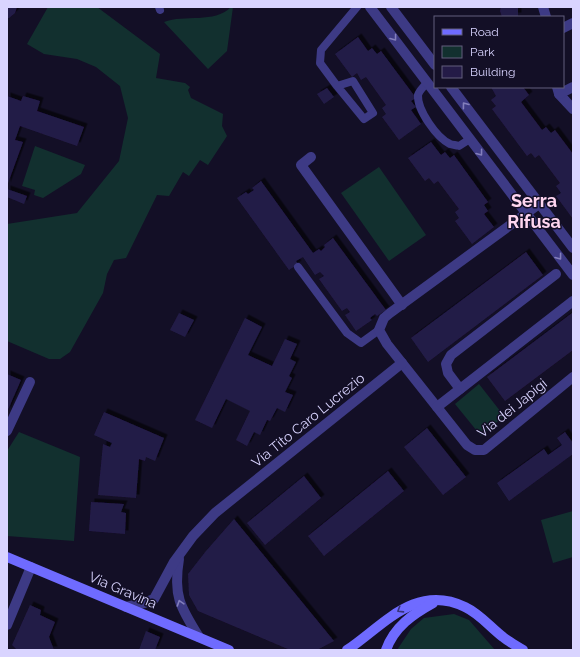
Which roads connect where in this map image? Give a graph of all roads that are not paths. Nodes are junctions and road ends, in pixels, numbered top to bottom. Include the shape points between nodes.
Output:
1 (357, 7) edge
2 (391, 7) edge
3 (374, 8) edge
4 (434, 64) edge
5 (434, 77) edge
6 (427, 83) junction
7 (337, 86) junction
8 (573, 87) edge
9 (452, 88) edge
10 (558, 91) edge
11 (573, 109) edge
12 (470, 139) junction
13 (311, 157) dead end
14 (539, 204) junction
15 (526, 213) junction
16 (573, 248) edge
17 (298, 267) dead end
18 (556, 274) dead end
19 (573, 275) edge
20 (573, 301) edge
21 (402, 305) junction
22 (379, 330) junction
23 (402, 363) junction
24 (573, 377) edge
25 (30, 382) dead end
26 (460, 389) junction
27 (437, 407) junction
28 (7, 431) edge
29 (180, 555) junction
30 (7, 557) edge
31 (31, 567) junction
32 (437, 601) junction
33 (126, 607) junction
34 (7, 625) edge
35 (502, 636) junction
36 (199, 637) junction
37 (212, 647) edge
38 (229, 650) edge
39 (347, 650) edge
40 (386, 650) edge
41 (512, 650) edge
42 (523, 650) edge

1 - 7 lane via 321,50 320,63
2 - 4 street
3 -> 6 street
5 - 6 street
6 - 12 street
6 - 12 lane via 418,96 423,112 435,130 450,144 459,146
7 - 7 lane via 364,119 373,113 353,81
8 - 10 street
14 -> 9 street
10 - 11 street
12 -> 15 street
13 - 21 street via 301,165
14 - 15 street
14 - 16 street
15 -> 19 street
15 - 21 street
17 - 22 lane via 347,333 361,343
18 - 26 street via 451,356 446,364 448,373
20 - 26 street
21 - 22 street via 384,318
22 - 23 street
23 - 27 street, Via dei Japigi
23 - 29 street, Via Tito Caro Lucrezio via 215,513 193,536
24 - 27 street, Via dei Japigi via 484,450 475,450 467,445
25 - 28 street
26 - 27 street
29 - 33 street, Via Tito Caro Lucrezio via 154,599
36 -> 29 street via 183,611 177,594
30 - 31 main road, Via Gravina
31 - 33 main road, Via Gravina
31 - 34 street
32 - 35 main road via 465,606 482,617
32 -> 39 main road via 407,606
32 - 40 main road via 408,619 398,629
33 - 36 main road, Via Gravina
35 - 41 main road
35 - 42 main road
36 - 37 main road, Via Gravina
37 - 38 main road, Via Gravina

